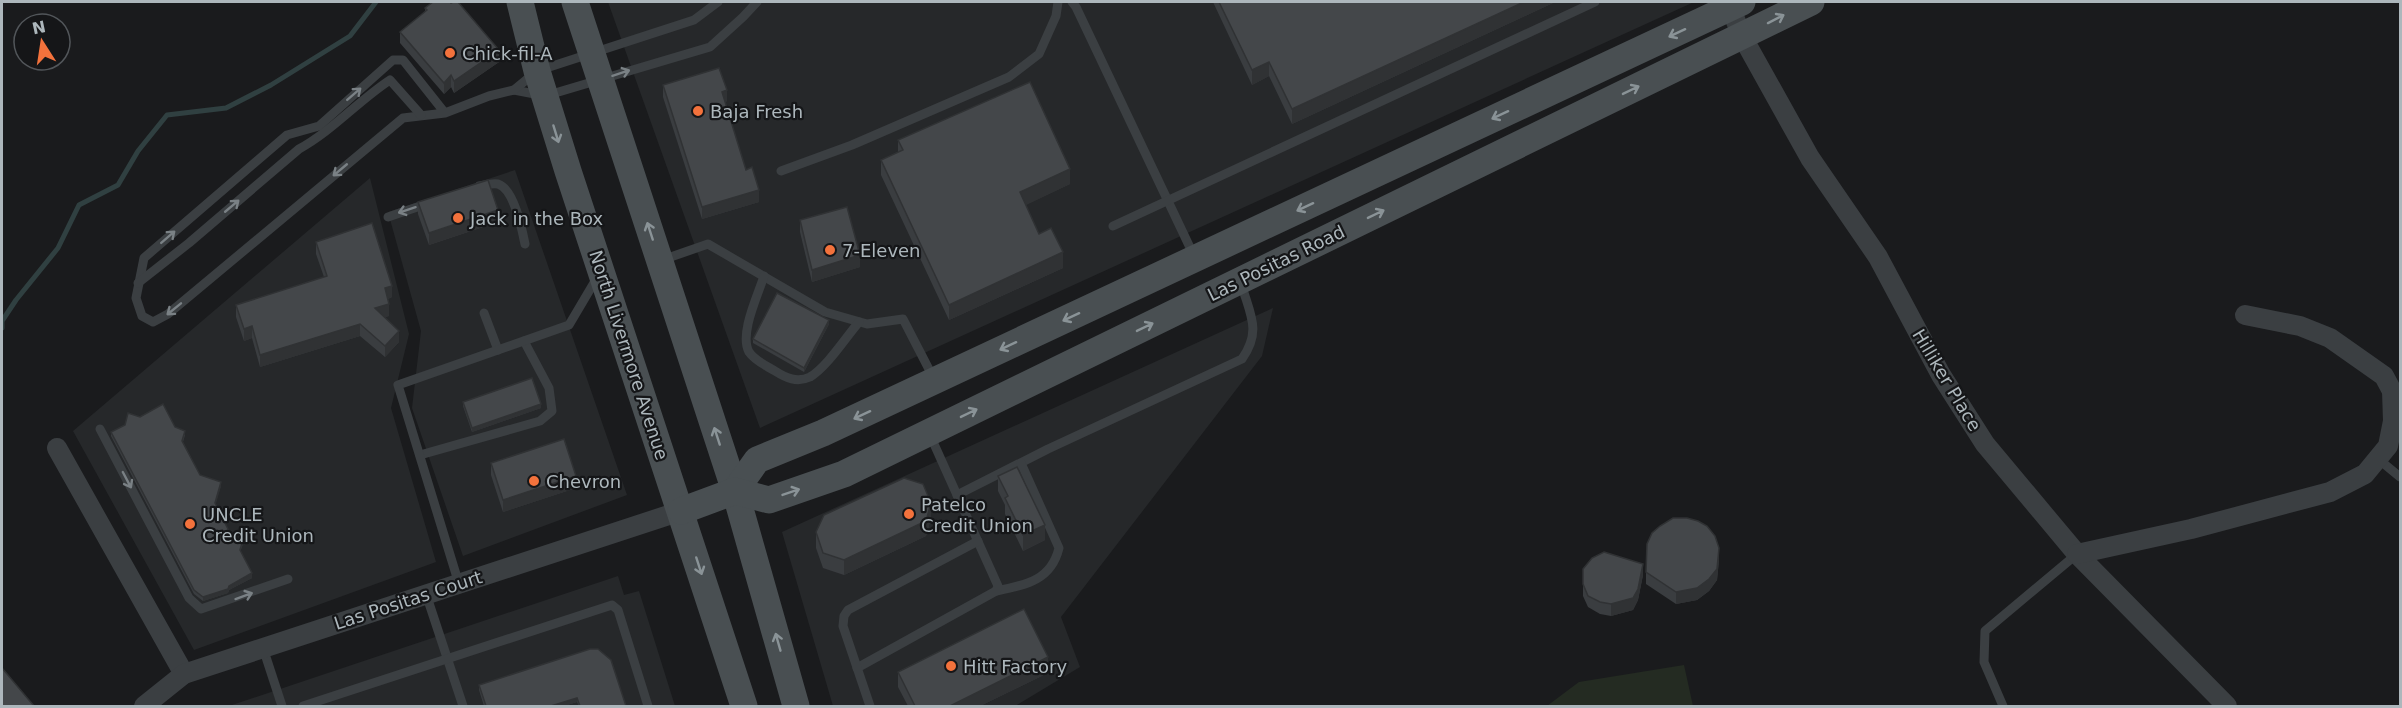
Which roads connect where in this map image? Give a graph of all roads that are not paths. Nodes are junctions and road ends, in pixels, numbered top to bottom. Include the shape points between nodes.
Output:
1 (520, 2) edge
2 (575, 2) edge
3 (718, 2) edge
4 (757, 2) edge
5 (1058, 2) edge
6 (1072, 2) edge
7 (1595, 2) edge
8 (1811, 2) edge
9 (1733, 3) edge
10 (1742, 36) junction
11 (592, 53) junction
12 (600, 80) junction
13 (541, 84) junction
14 (514, 90) junction
15 (445, 113) junction
16 (422, 115) junction
17 (781, 171) dead end
18 (469, 190) edge
19 (439, 200) edge
20 (1169, 200) junction
21 (388, 217) dead end
22 (1113, 226) dead end
23 (525, 244) dead end
24 (1195, 258) junction
25 (660, 260) junction
26 (601, 271) junction
27 (764, 276) junction
28 (1240, 281) junction
29 (138, 283) junction
30 (484, 313) dead end
31 (2245, 315) dead end
32 (859, 322) junction
33 (524, 341) junction
34 (498, 350) junction
35 (935, 381) junction
36 (100, 429) dead end
37 (929, 433) junction
38 (57, 448) dead end
39 (420, 455) junction
40 (2378, 459) junction
41 (1021, 463) junction
42 (2400, 477) edge
43 (735, 491) junction
44 (957, 495) junction
45 (681, 511) junction
46 (978, 541) junction
47 (2077, 554) junction
48 (288, 579) dead end
49 (459, 584) junction
50 (996, 591) junction
51 (426, 594) junction
52 (264, 648) junction
53 (448, 659) junction
54 (857, 669) junction
55 (184, 674) junction
56 (144, 706) edge
57 (282, 706) edge
58 (303, 706) edge
59 (463, 706) edge
60 (648, 706) edge
61 (744, 706) edge
62 (796, 706) edge
63 (870, 706) edge
64 (2003, 706) edge
65 (2228, 706) edge

1 - 13 main road, North Livermore Avenue
2 - 11 main road
3 - 11 lane via 694,20
12 -> 4 lane via 710,47
5 - 17 lane via 1039,54 1009,77 852,145
6 - 20 lane
7 - 20 lane
10 -> 8 main road, Las Positas Road
9 - 10 street, Hilliker Place
9 -> 24 main road, Las Positas Road
28 -> 10 main road, Las Positas Road
10 - 47 street, Hilliker Place via 1810,158 1878,258 1941,375 1979,434
11 - 12 main road
11 - 13 lane
12 - 13 lane
25 -> 12 main road
13 - 14 lane
13 - 14 lane
13 -> 26 main road, North Livermore Avenue
14 - 15 lane
15 - 16 lane
29 -> 15 lane via 144,258 287,135 319,126 393,60 403,60
29 -> 16 lane via 299,149 390,80
16 -> 29 lane via 403,118 168,314 153,322 142,316 136,298
18 - 23 lane via 490,184 505,188
19 -> 21 lane
20 - 22 lane
20 - 24 lane
24 -> 35 main road, Las Positas Road
25 - 27 lane via 708,244
43 -> 25 main road
26 - 33 lane via 569,325
26 - 45 main road, North Livermore Avenue
27 - 32 lane via 825,312
27 - 32 lane via 747,329 747,346 756,359 791,380 810,376 820,368
37 -> 28 main road, Las Positas Road
28 - 41 lane via 1254,332 1242,359
30 - 34 lane
31 - 40 street via 2300,326 2330,338 2384,376 2392,391 2393,421 2388,446
32 - 35 lane via 903,319
33 - 34 lane
33 - 39 lane via 549,388 552,411 540,421
34 - 39 lane via 398,384
35 -> 43 main road, Las Positas Road via 757,460
36 -> 48 lane via 189,598 201,609
43 -> 37 main road, Las Positas Road via 769,500 844,474
37 - 44 lane
38 - 55 street
39 - 49 lane
40 - 42 lane
40 - 47 street via 2365,474 2330,492
41 - 44 lane
41 - 50 lane via 1059,548 1056,562 1032,584
43 - 45 main road
62 -> 43 main road
44 - 46 lane
45 - 49 street, Las Positas Court
45 -> 61 main road, North Livermore Avenue
46 - 50 lane via 998,586
46 - 54 lane via 848,610 843,626
47 - 64 lane via 1985,631 1984,662
47 - 65 street, Hilliker Place
49 - 51 street, Las Positas Court
50 - 54 lane
51 - 52 street, Las Positas Court
51 - 53 lane
52 - 55 street, Las Positas Court
52 - 57 lane
53 - 58 lane
53 - 59 lane
53 - 60 lane via 612,605 618,610
54 - 63 lane
55 - 56 street, Las Positas Court

